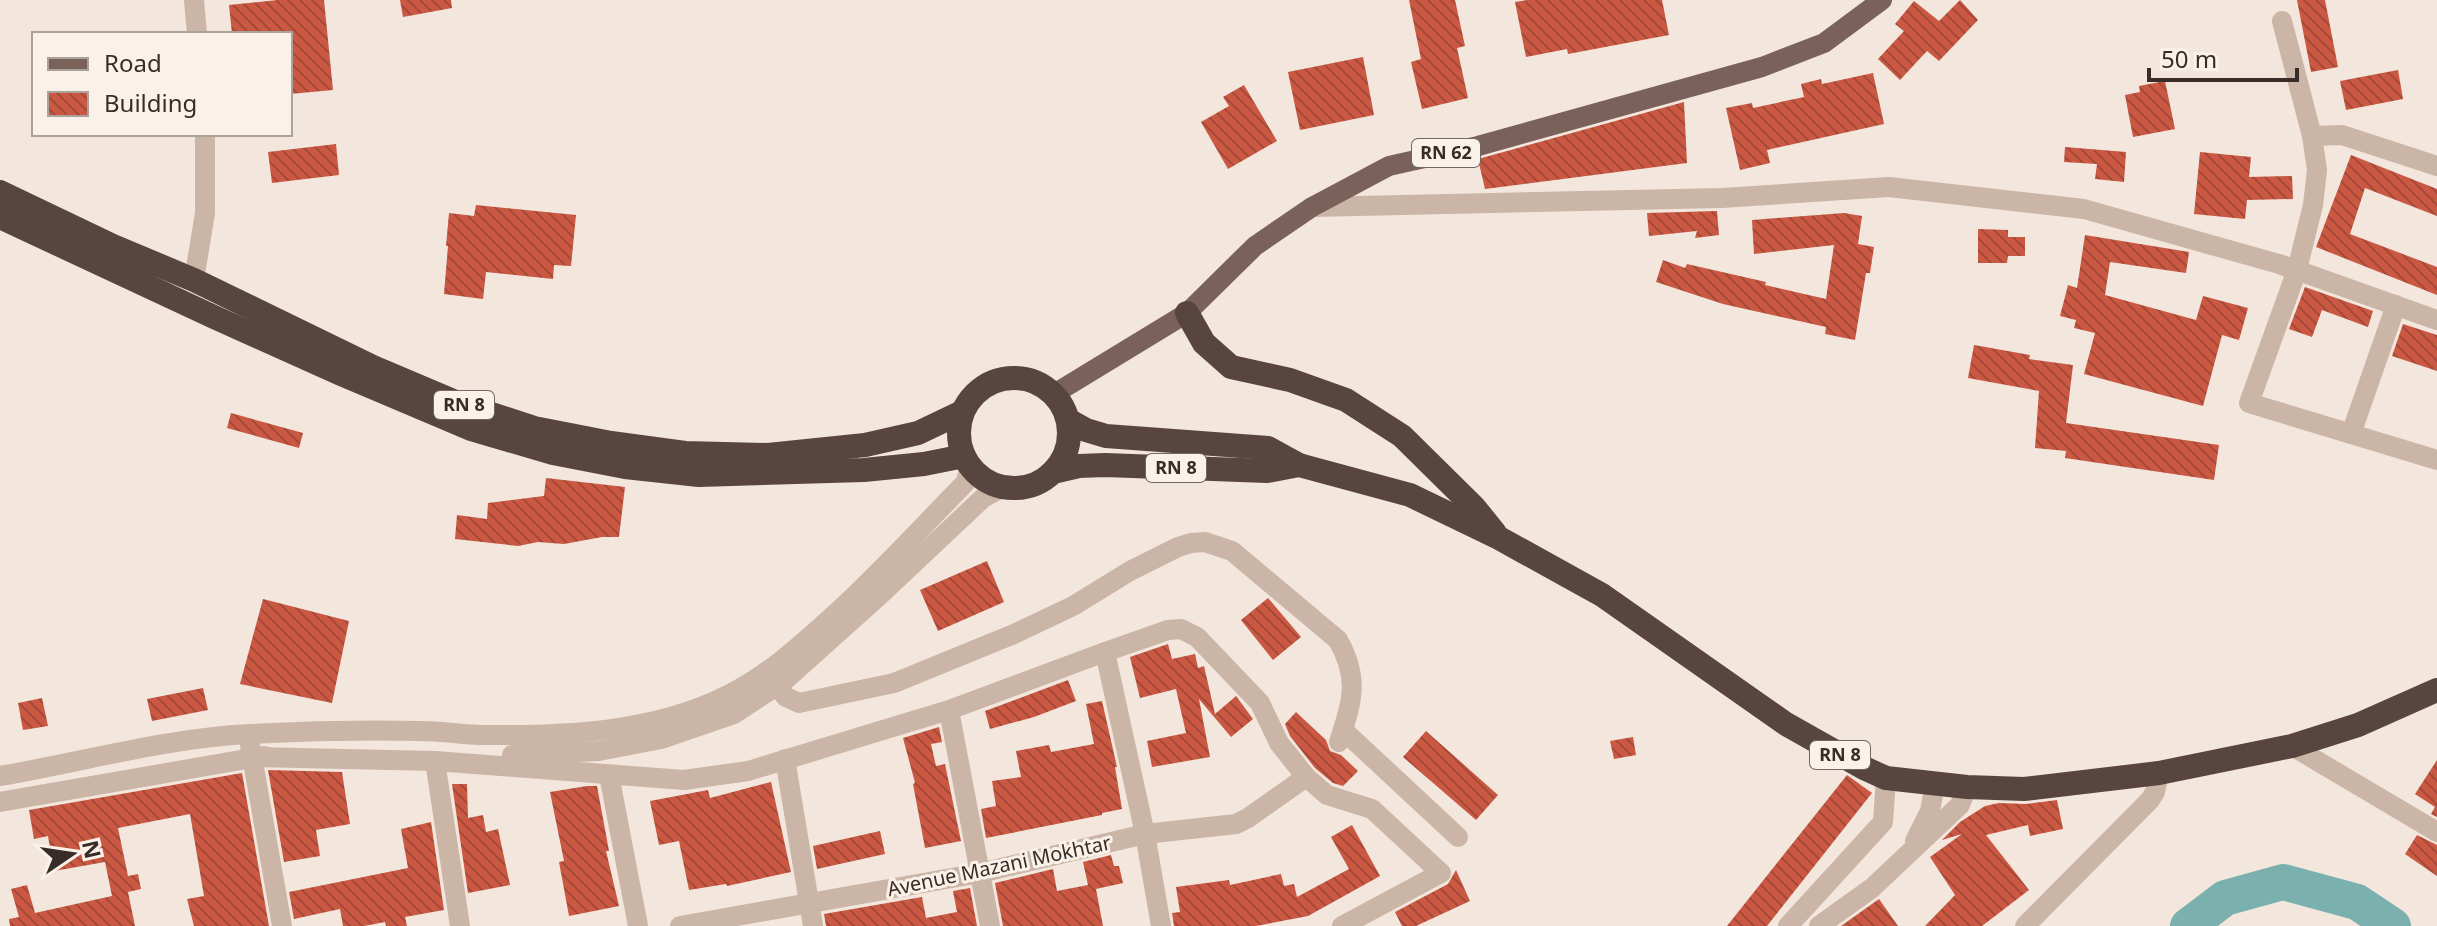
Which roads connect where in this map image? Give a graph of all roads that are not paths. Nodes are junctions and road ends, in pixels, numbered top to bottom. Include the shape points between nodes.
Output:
1 (194, 0) edge
2 (1882, 0) edge
3 (2282, 21) dead end
4 (197, 32) edge
5 (205, 136) edge
6 (2312, 136) junction
7 (2437, 166) edge
8 (0, 192) edge
9 (1312, 207) junction
10 (0, 217) edge
11 (2297, 270) junction
12 (194, 280) junction
13 (2396, 305) junction
14 (1187, 313) junction
15 (2437, 320) edge
16 (1054, 394) junction
17 (962, 412) junction
18 (1068, 420) junction
19 (2351, 434) junction
20 (2437, 460) edge
21 (967, 461) junction
22 (1299, 465) junction
23 (1053, 472) junction
24 (1003, 487) junction
25 (1499, 538) junction
26 (1105, 652) junction
27 (771, 680) junction
28 (2437, 690) edge
29 (949, 710) junction
30 (249, 734) junction
31 (2292, 746) junction
32 (252, 757) junction
33 (785, 759) junction
34 (435, 761) junction
35 (2159, 773) junction
36 (609, 775) junction
37 (0, 776) edge
38 (1306, 777) junction
39 (1886, 778) junction
40 (1935, 784) junction
41 (1967, 787) junction
42 (0, 802) edge
43 (2437, 832) edge
44 (1145, 834) junction
45 (1458, 837) dead end
46 (1907, 854) junction
47 (980, 873) junction
48 (808, 904) junction
49 (282, 926) edge
50 (460, 926) edge
51 (638, 926) edge
52 (680, 926) edge
53 (813, 926) edge
54 (990, 926) edge
55 (1161, 926) edge
56 (1342, 926) edge
57 (1788, 926) edge
58 (1819, 926) edge
59 (2025, 926) edge

1 - 4 street
2 - 9 main road, RN 62 via 1824,43 1762,67 1389,166
3 - 6 street
5 - 12 street via 205,213
6 - 7 street via 2342,135
6 - 11 street via 2316,182
8 - 12 highway, RN 8
9 - 11 street via 1722,198 1889,187 2084,209
9 - 14 main road, RN 62 via 1255,246
10 - 21 highway, RN 8 via 339,373 471,429 553,453 699,475
11 - 13 street
11 - 19 street via 2249,403
12 - 17 highway, RN 8 via 458,403 534,428 611,443 685,453 768,455 865,445 918,433
13 - 15 street
13 - 19 street
14 - 16 main road, RN 62
14 - 25 highway via 1204,343 1231,367 1346,400 1402,436
16 - 17 highway via 1042,384 1011,377 982,388
16 - 18 highway
17 - 21 highway via 959,442
18 - 22 highway, RN 8 via 1106,436 1268,448
18 - 23 highway via 1067,448
19 - 20 street
21 - 24 highway
21 - 27 street via 966,482
22 - 23 highway, RN 8 via 1267,471 1105,465
22 - 25 highway, RN 8 via 1410,495
23 - 24 highway via 1038,483
24 - 27 street via 983,498 880,595
25 - 39 highway, RN 8 via 1602,595 1786,724
26 - 29 street
26 - 38 street via 1168,630 1181,629 1197,637 1260,703 1279,743
26 - 44 street
27 - 30 street via 702,707 598,731
27 - 32 street via 734,714 661,739 599,751 434,756 342,751
27 - 45 street via 799,703 894,683 1073,606 1178,547 1205,542 1232,551 1338,640 1353,687 1341,736
28 - 31 highway, RN 8 via 2358,725
29 - 33 street
29 - 47 street
30 - 32 street
30 - 37 street
31 - 35 highway, RN 8
31 - 43 street
32 - 34 street
32 - 42 street
32 - 49 street
33 - 36 street via 748,771 684,780
33 - 48 street
34 - 36 street
34 - 50 street
35 - 41 highway, RN 8 via 2024,789
35 - 59 street via 2150,800
36 - 51 street
38 - 44 street, Avenue Mazani Mokhtar via 1236,824
38 - 56 street via 1327,795 1372,809 1441,873
39 - 40 highway, RN 8
39 - 57 street via 1883,822
40 - 41 highway, RN 8
40 - 46 street via 1930,811
41 - 46 street via 1960,805
44 - 47 street, Avenue Mazani Mokhtar
44 - 55 street
46 - 58 street via 1872,888
47 - 48 street, Avenue Mazani Mokhtar
47 - 54 street
48 - 52 street, Avenue Mazani Mokhtar
48 - 53 street

